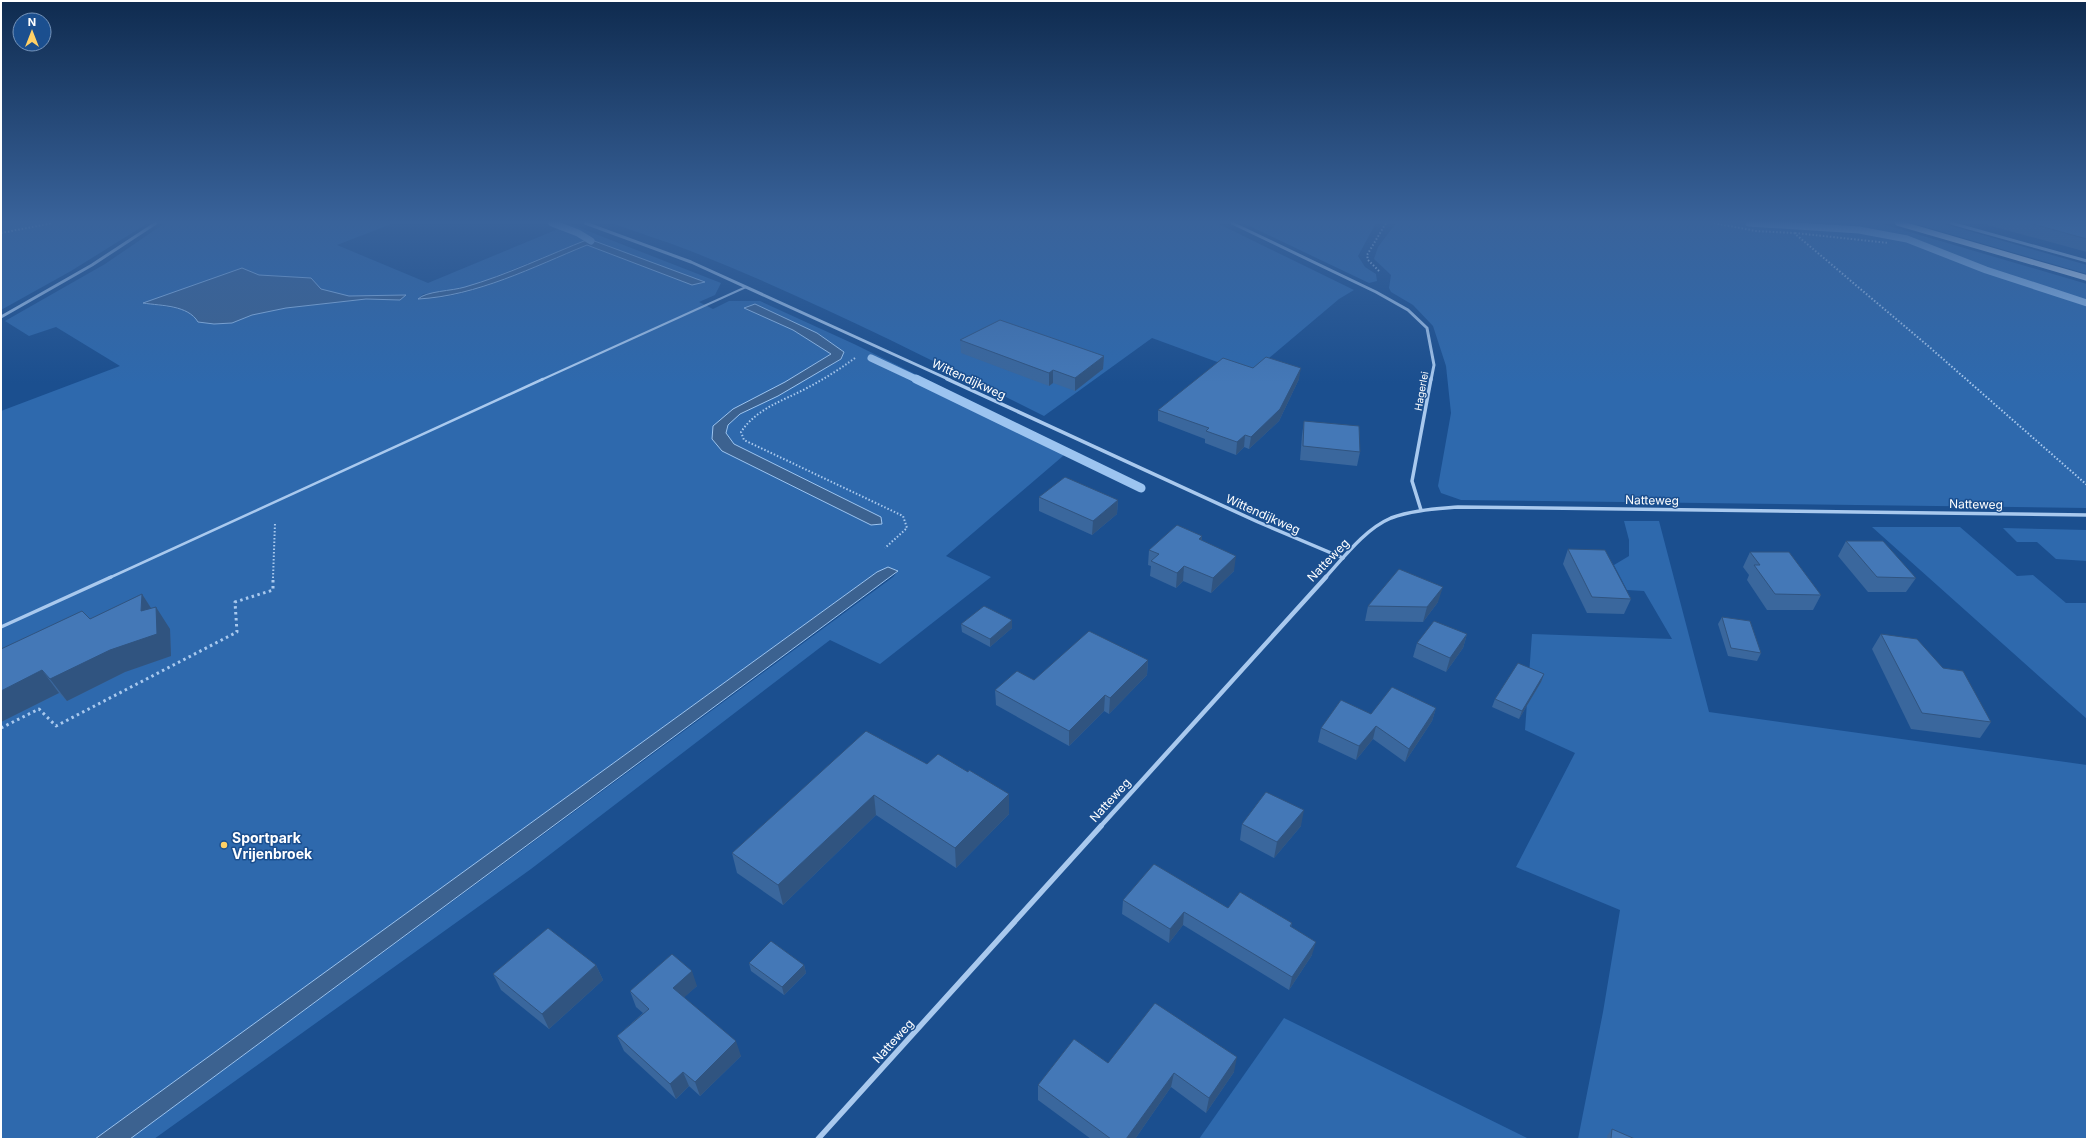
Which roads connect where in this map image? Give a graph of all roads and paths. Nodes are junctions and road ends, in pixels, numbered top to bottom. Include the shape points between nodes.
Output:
1 (72, 276) edge
2 (724, 276) edge
3 (1343, 276) edge
4 (1383, 276) edge
5 (1845, 276) edge
6 (746, 286) junction
7 (1376, 292) junction
8 (1, 317) edge
9 (874, 346) junction
10 (2087, 485) edge
11 (265, 506) junction
12 (1421, 510) junction
13 (2087, 516) edge
14 (885, 548) dead end
15 (1343, 558) junction
16 (1, 627) edge
17 (1, 728) edge
18 (818, 1139) edge

1 - 8 street
2 - 6 street, Wittendijkweg
3 - 7 street, Hagerlei
4 - 7 path
5 - 10 path
6 - 9 street, Wittendijkweg
6 - 11 lane
7 - 12 street, Hagerlei via 1408,310 1427,328 1434,365 1412,481
9 - 14 path via 807,388 754,416 741,432 744,440 903,516 907,528
9 - 15 street, Wittendijkweg via 1258,522
11 - 16 lane
11 - 17 path via 275,518 273,590 235,602 237,632 56,726 39,709
12 - 13 street, Natteweg via 1458,507
12 - 15 street, Natteweg via 1382,523
15 - 18 street, Natteweg

